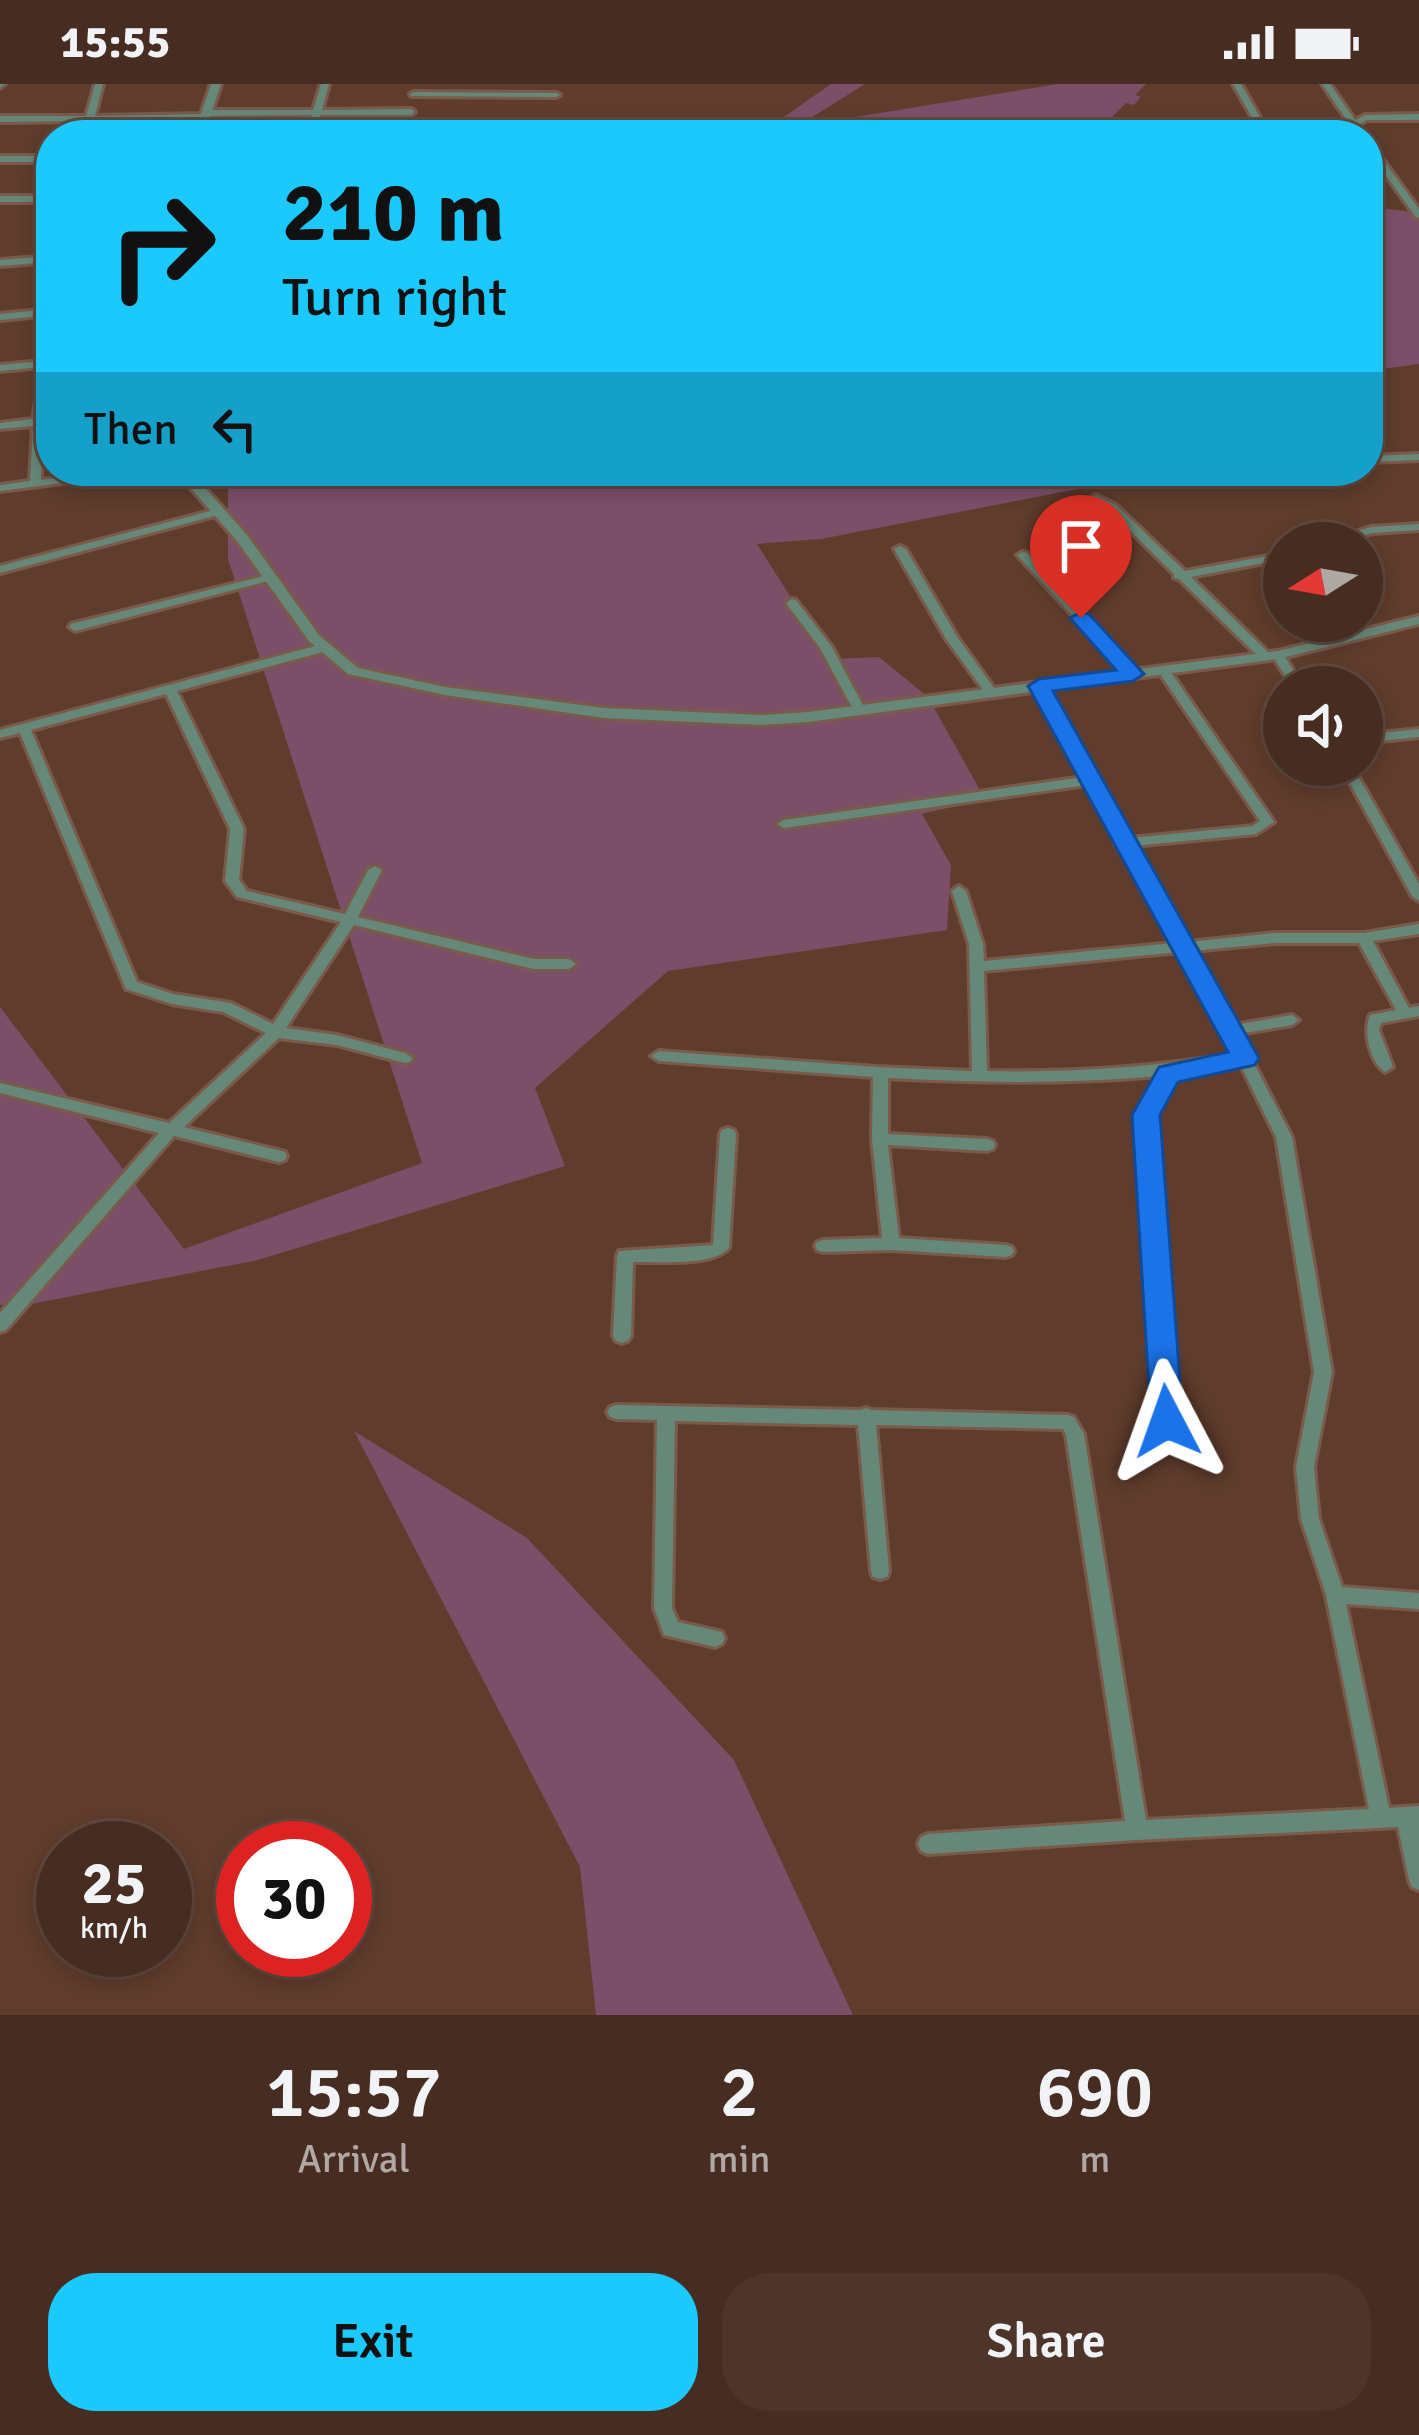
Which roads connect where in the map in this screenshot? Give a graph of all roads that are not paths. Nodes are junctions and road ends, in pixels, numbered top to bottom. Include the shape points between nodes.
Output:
1 (99, 84) edge
2 (216, 84) edge
3 (325, 84) edge
4 (1237, 84) edge
5 (1326, 84) edge
6 (415, 89) edge
7 (556, 95) dead end
8 (317, 112) junction
9 (411, 112) junction
10 (206, 115) junction
11 (1419, 117) edge
12 (93, 118) junction
13 (0, 119) edge
14 (204, 120) edge
15 (315, 120) edge
16 (410, 120) edge
17 (1257, 120) edge
18 (1351, 120) joint
19 (0, 159) edge
20 (36, 159) edge
21 (1383, 165) edge
22 (0, 199) edge
23 (36, 199) edge
24 (1419, 214) edge
25 (36, 260) edge
26 (0, 263) edge
27 (36, 313) edge
28 (0, 316) edge
29 (36, 365) edge
30 (0, 368) edge
31 (36, 422) edge
32 (0, 426) edge
33 (1419, 457) edge
34 (1383, 458) edge
35 (36, 463) edge
36 (35, 484) joint
37 (196, 486) edge
38 (0, 488) edge
39 (1096, 498) dead end
40 (218, 512) junction
41 (1419, 527) edge
42 (1383, 529) edge
43 (900, 549) dead end
44 (1023, 555) dead end
45 (1263, 560) edge
46 (0, 570) edge
47 (1178, 576) junction
48 (272, 577) junction
49 (792, 603) dead end
50 (1419, 620) edge
51 (75, 627) dead end
52 (322, 648) junction
53 (1272, 656) junction
54 (1280, 666) edge
55 (1164, 671) junction
56 (1133, 674) junction
57 (1039, 686) junction
58 (170, 689) junction
59 (991, 692) junction
60 (860, 711) junction
61 (24, 728) junction
62 (1419, 733) edge
63 (0, 734) edge
64 (1383, 737) edge
65 (1092, 780) junction
66 (1358, 786) edge
67 (784, 824) dead end
68 (1122, 843) junction
69 (375, 870) dead end
70 (959, 891) dead end
71 (1419, 896) edge
72 (348, 923) junction
73 (1419, 929) edge
74 (1364, 938) junction
75 (1180, 946) junction
76 (569, 964) dead end
77 (975, 967) junction
78 (1412, 1012) edge
79 (1292, 1020) dead end
80 (1229, 1031) junction
81 (276, 1032) junction
82 (659, 1056) dead end
83 (405, 1058) dead end
84 (1245, 1058) junction
85 (1385, 1067) dead end
86 (880, 1071) junction
87 (980, 1074) junction
88 (1169, 1074) junction
89 (0, 1088) edge
90 (168, 1133) junction
91 (728, 1134) dead end
92 (880, 1139) junction
93 (987, 1144) dead end
94 (279, 1156) dead end
95 (891, 1244) junction
96 (823, 1246) dead end
97 (1006, 1251) dead end
98 (0, 1325) edge
99 (622, 1336) dead end
100 (616, 1412) dead end
101 (666, 1413) junction
102 (866, 1415) junction
103 (1167, 1421) dead end
104 (880, 1570) dead end
105 (1335, 1595) junction
106 (1419, 1601) edge
107 (715, 1639) dead end
108 (1413, 1816) edge
109 (1382, 1817) junction
110 (1137, 1830) junction
111 (928, 1844) dead end
112 (1419, 1880) edge

1 - 12 street
2 - 10 street
3 - 8 street
4 - 17 street
5 - 18 street
6 - 7 street
6 - 9 street
8 - 9 street
8 - 10 street
8 - 15 street
9 - 16 street
10 - 12 street
10 - 14 street
11 - 18 street
12 - 13 street
19 - 20 street
21 - 24 street
22 - 23 street
25 - 26 street
27 - 28 street
29 - 30 street
31 - 32 street
33 - 34 street
35 - 36 street
36 - 38 street
37 - 40 street
39 - 47 street
40 - 46 street
40 - 48 street
41 - 42 street
43 - 59 street
44 - 56 street
45 - 47 street
47 - 53 street
48 - 51 street
48 - 52 street
49 - 60 street
50 - 53 street
52 - 58 street
52 - 60 street via 352,671 391,681 604,713 761,720
53 - 54 street
53 - 55 street
55 - 56 street
55 - 68 street via 1267,822 1256,830
56 - 57 street
57 - 59 street
57 - 65 street
58 - 61 street
58 - 72 street via 238,829 236,888
59 - 60 street
61 - 63 street
61 - 81 street via 131,985 226,1007
62 - 64 street
65 - 67 street
65 - 68 street
66 - 71 street
68 - 75 street
69 - 72 street
70 - 77 street via 971,918
72 - 76 street via 534,964
72 - 81 street
73 - 74 street
74 - 75 street
74 - 78 street
75 - 77 street
75 - 80 street
77 - 87 street
78 - 85 street via 1375,1019
79 - 80 street
80 - 84 street
81 - 83 street
81 - 90 street
82 - 86 street
84 - 88 street
84 - 105 street via 1284,1137 1318,1327 1323,1372 1305,1467 1310,1519
86 - 87 street
86 - 92 street
87 - 88 street
88 - 103 street via 1146,1115
89 - 90 street
90 - 94 street
90 - 98 street
91 - 99 street via 721,1248 625,1256
92 - 93 street
92 - 95 street
95 - 96 street
95 - 97 street
100 - 101 street
101 - 102 street
101 - 107 street via 663,1608 671,1629
102 - 104 street
102 - 110 street via 1068,1422
105 - 106 street
105 - 109 street
108 - 109 street
108 - 112 street
109 - 110 street
110 - 111 street

